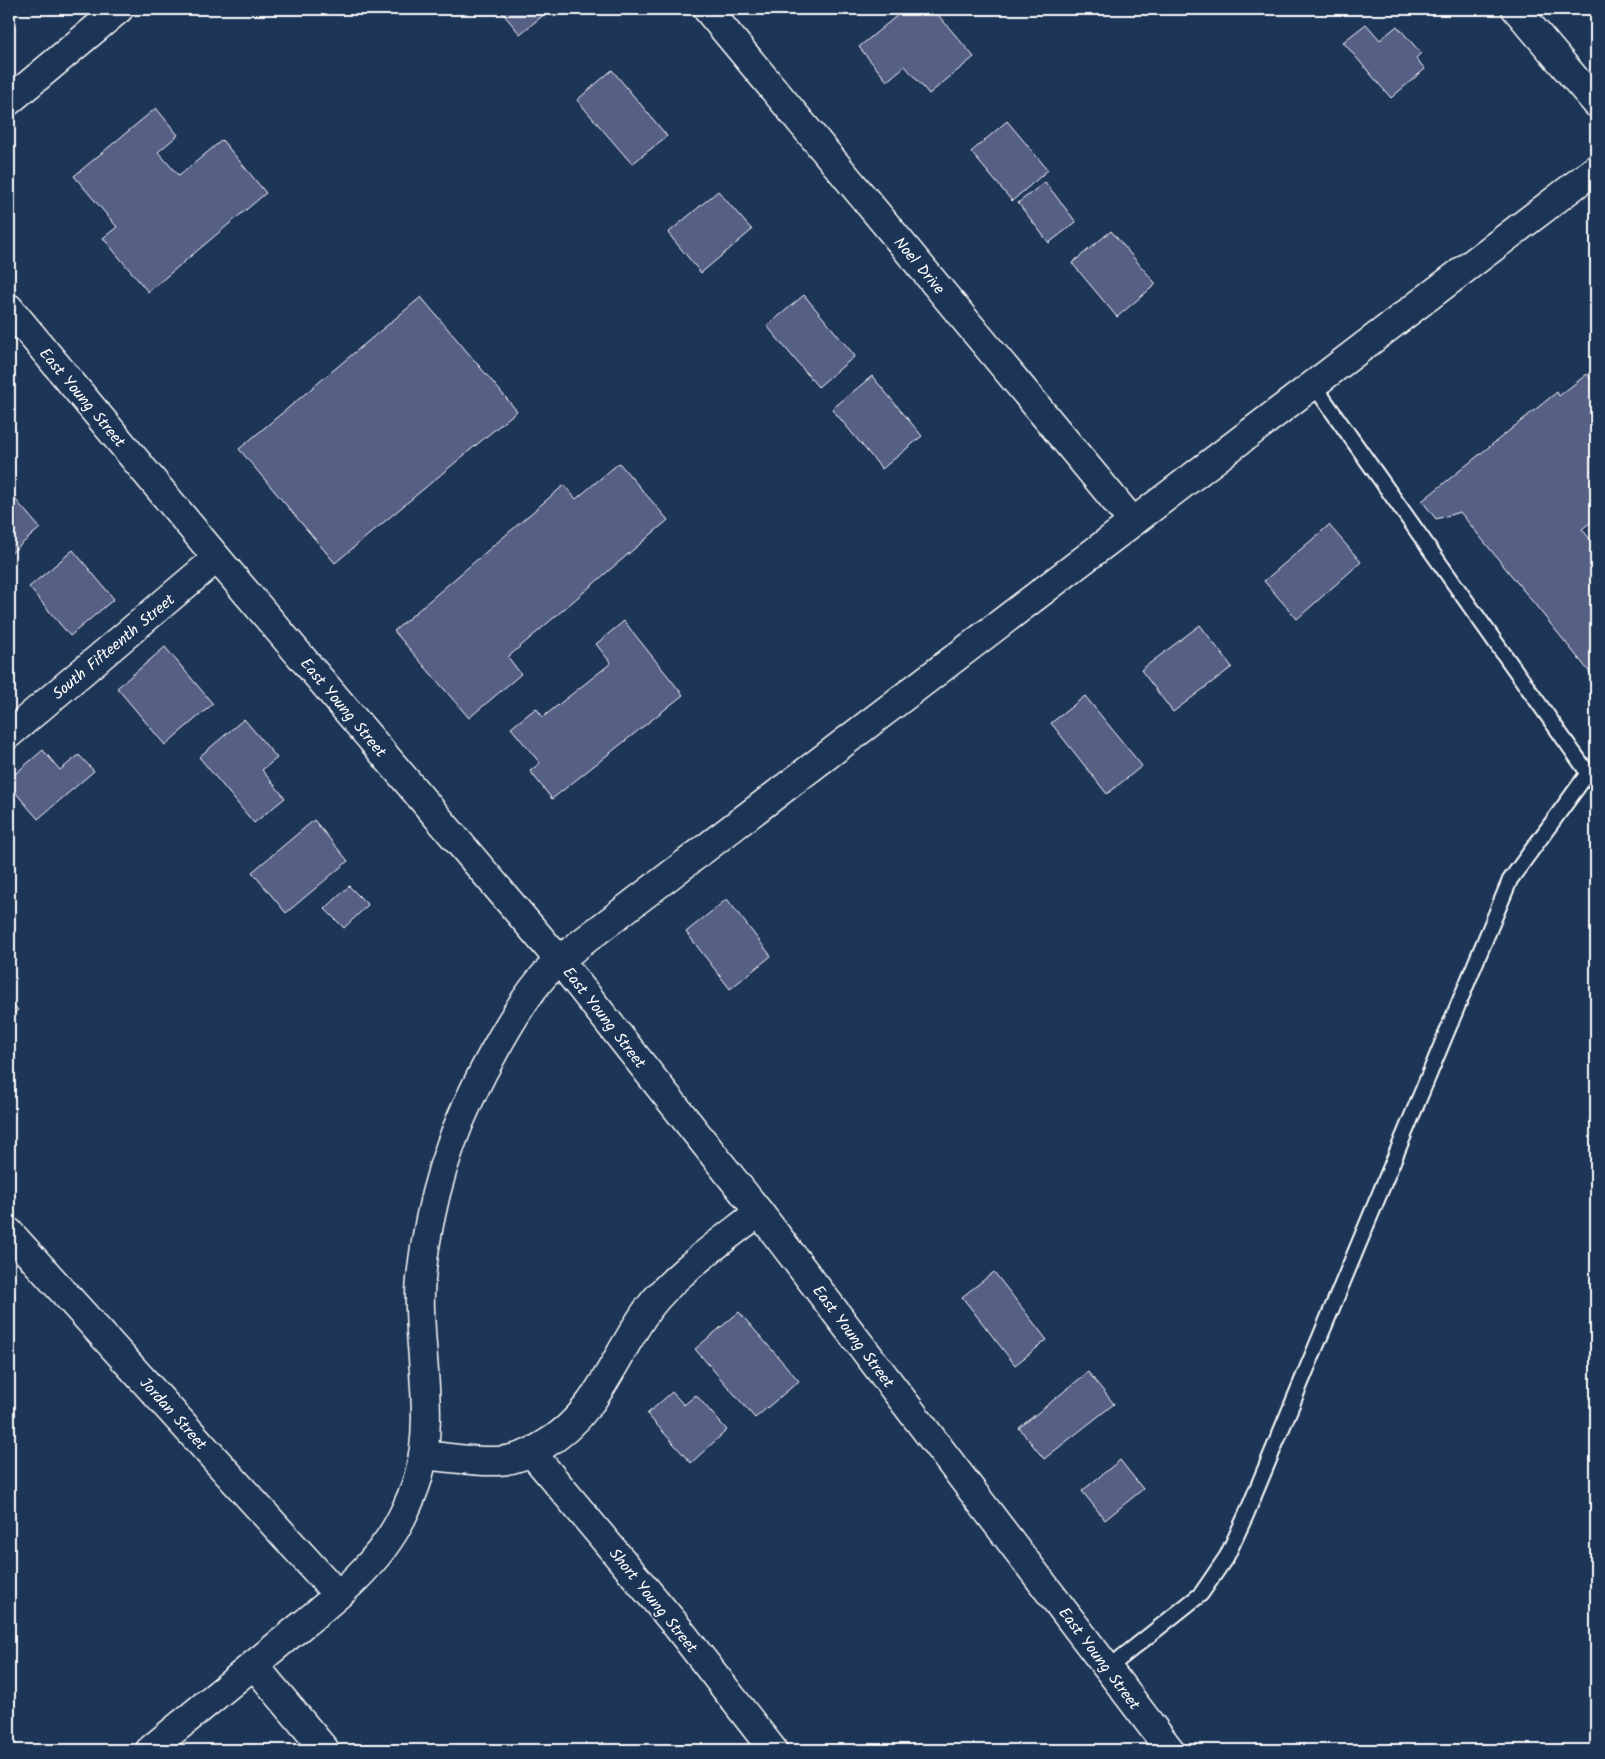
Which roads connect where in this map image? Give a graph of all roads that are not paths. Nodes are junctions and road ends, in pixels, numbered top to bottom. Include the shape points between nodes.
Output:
1 (119, 9) edge
2 (707, 9) edge
3 (1516, 9) edge
4 (9, 101) edge
5 (1596, 104) edge
6 (1596, 169) edge
7 (9, 308) edge
8 (1313, 384) junction
9 (1133, 522) junction
10 (218, 558) junction
11 (9, 734) edge
12 (559, 960) junction
13 (759, 1212) junction
14 (9, 1232) edge
15 (532, 1453) junction
16 (423, 1455) junction
17 (338, 1595) junction
18 (254, 1665) junction
19 (1107, 1668) junction
20 (150, 1750) edge
21 (325, 1750) edge
22 (773, 1750) edge
23 (1170, 1750) edge

1 - 4 street
2 - 9 street, Noel Drive
3 - 5 street
6 - 8 street
7 - 10 street, East Young Street
8 - 9 street
8 - 19 lane via 1588,773 1510,880 1227,1556 1201,1594
9 - 12 street
10 - 11 street, South Fifteenth Street
10 - 12 street, East Young Street
12 - 13 street, East Young Street
12 - 16 street via 521,1004 480,1077 452,1139 439,1180 421,1272 425,1406
13 - 15 street via 665,1290 638,1324 583,1414 564,1433
13 - 19 street, East Young Street
14 - 17 street, Jordan Street
15 - 16 street via 500,1461
15 - 22 street, Short Young Street via 675,1624
16 - 17 street via 411,1497 391,1537
17 - 18 street
18 - 20 street
18 - 21 street
19 - 23 street, East Young Street

